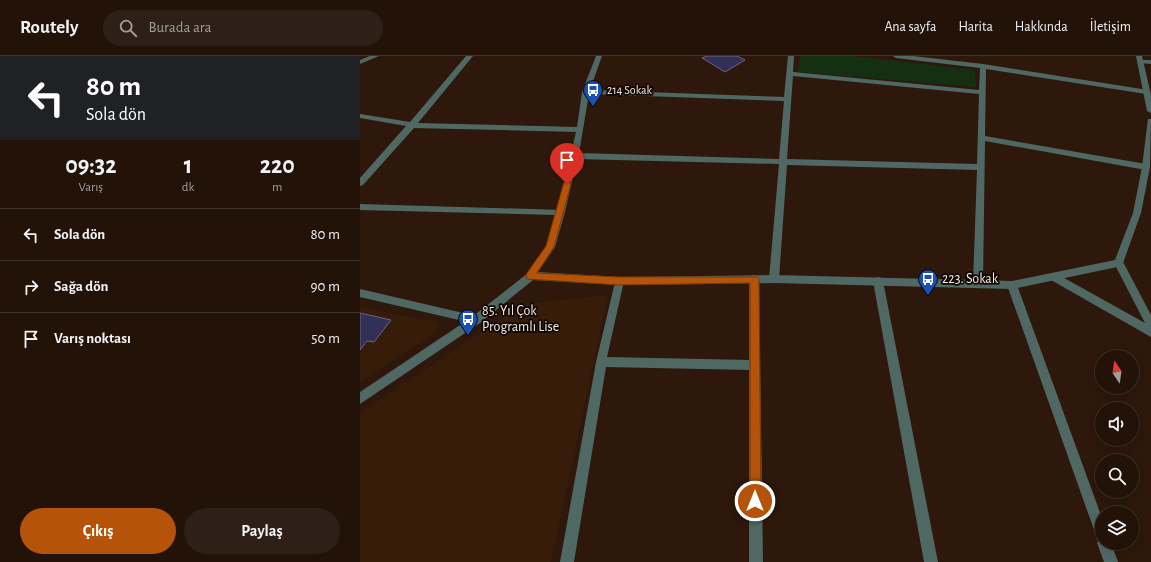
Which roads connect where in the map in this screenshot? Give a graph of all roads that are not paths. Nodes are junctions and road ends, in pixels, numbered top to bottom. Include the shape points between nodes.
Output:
1 (376, 56) edge
2 (470, 56) edge
3 (599, 56) edge
4 (791, 56) edge
5 (896, 56) edge
6 (1140, 59) edge
7 (360, 62) edge
8 (1151, 62) edge
9 (983, 66) junction
10 (790, 74) junction
11 (586, 92) junction
12 (982, 92) junction
13 (1146, 92) junction
14 (788, 99) junction
15 (1151, 111) edge
16 (360, 116) edge
17 (1151, 121) edge
18 (412, 125) junction
19 (580, 130) junction
20 (981, 138) junction
21 (574, 156) junction
22 (783, 163) junction
23 (980, 167) junction
24 (1146, 167) junction
25 (360, 183) edge
26 (360, 207) edge
27 (561, 212) junction
28 (1119, 263) junction
29 (530, 276) junction
30 (1054, 277) junction
31 (754, 279) junction
32 (774, 279) junction
33 (619, 281) junction
34 (878, 281) junction
35 (978, 283) junction
36 (1012, 285) junction
37 (360, 293) edge
38 (476, 320) junction
39 (1151, 325) edge
40 (1151, 332) edge
41 (601, 362) junction
42 (755, 365) junction
43 (360, 399) edge
44 (1095, 516) edge
45 (1107, 550) edge
46 (567, 562) edge
47 (756, 562) edge
48 (931, 562) edge
49 (1111, 562) edge

1 - 7 street
2 - 18 street
3 - 11 street
4 - 10 street
5 - 9 street
6 - 8 street
6 - 13 street
9 - 12 street
9 - 13 street
10 - 12 street
10 - 14 street
11 - 14 street
11 - 19 street
12 - 20 street
13 - 15 street
14 - 22 street
16 - 18 street
17 - 24 street
18 - 19 street
18 - 25 street
19 - 21 street
20 - 23 street
20 - 24 street
21 - 22 street
21 - 27 street
22 - 23 street
22 - 32 street
23 - 35 street
24 - 28 street via 1137,213
26 - 27 street
27 - 29 street via 550,247
28 - 30 street
28 - 39 street
29 - 33 street
29 - 38 street
30 - 36 street
30 - 40 street
31 - 32 street
31 - 33 street
31 - 42 street
32 - 34 street
33 - 41 street
34 - 35 street
34 - 48 street
35 - 36 street
36 - 44 street
37 - 38 street
38 - 43 street
41 - 42 street
41 - 46 street
42 - 47 street
45 - 49 street

